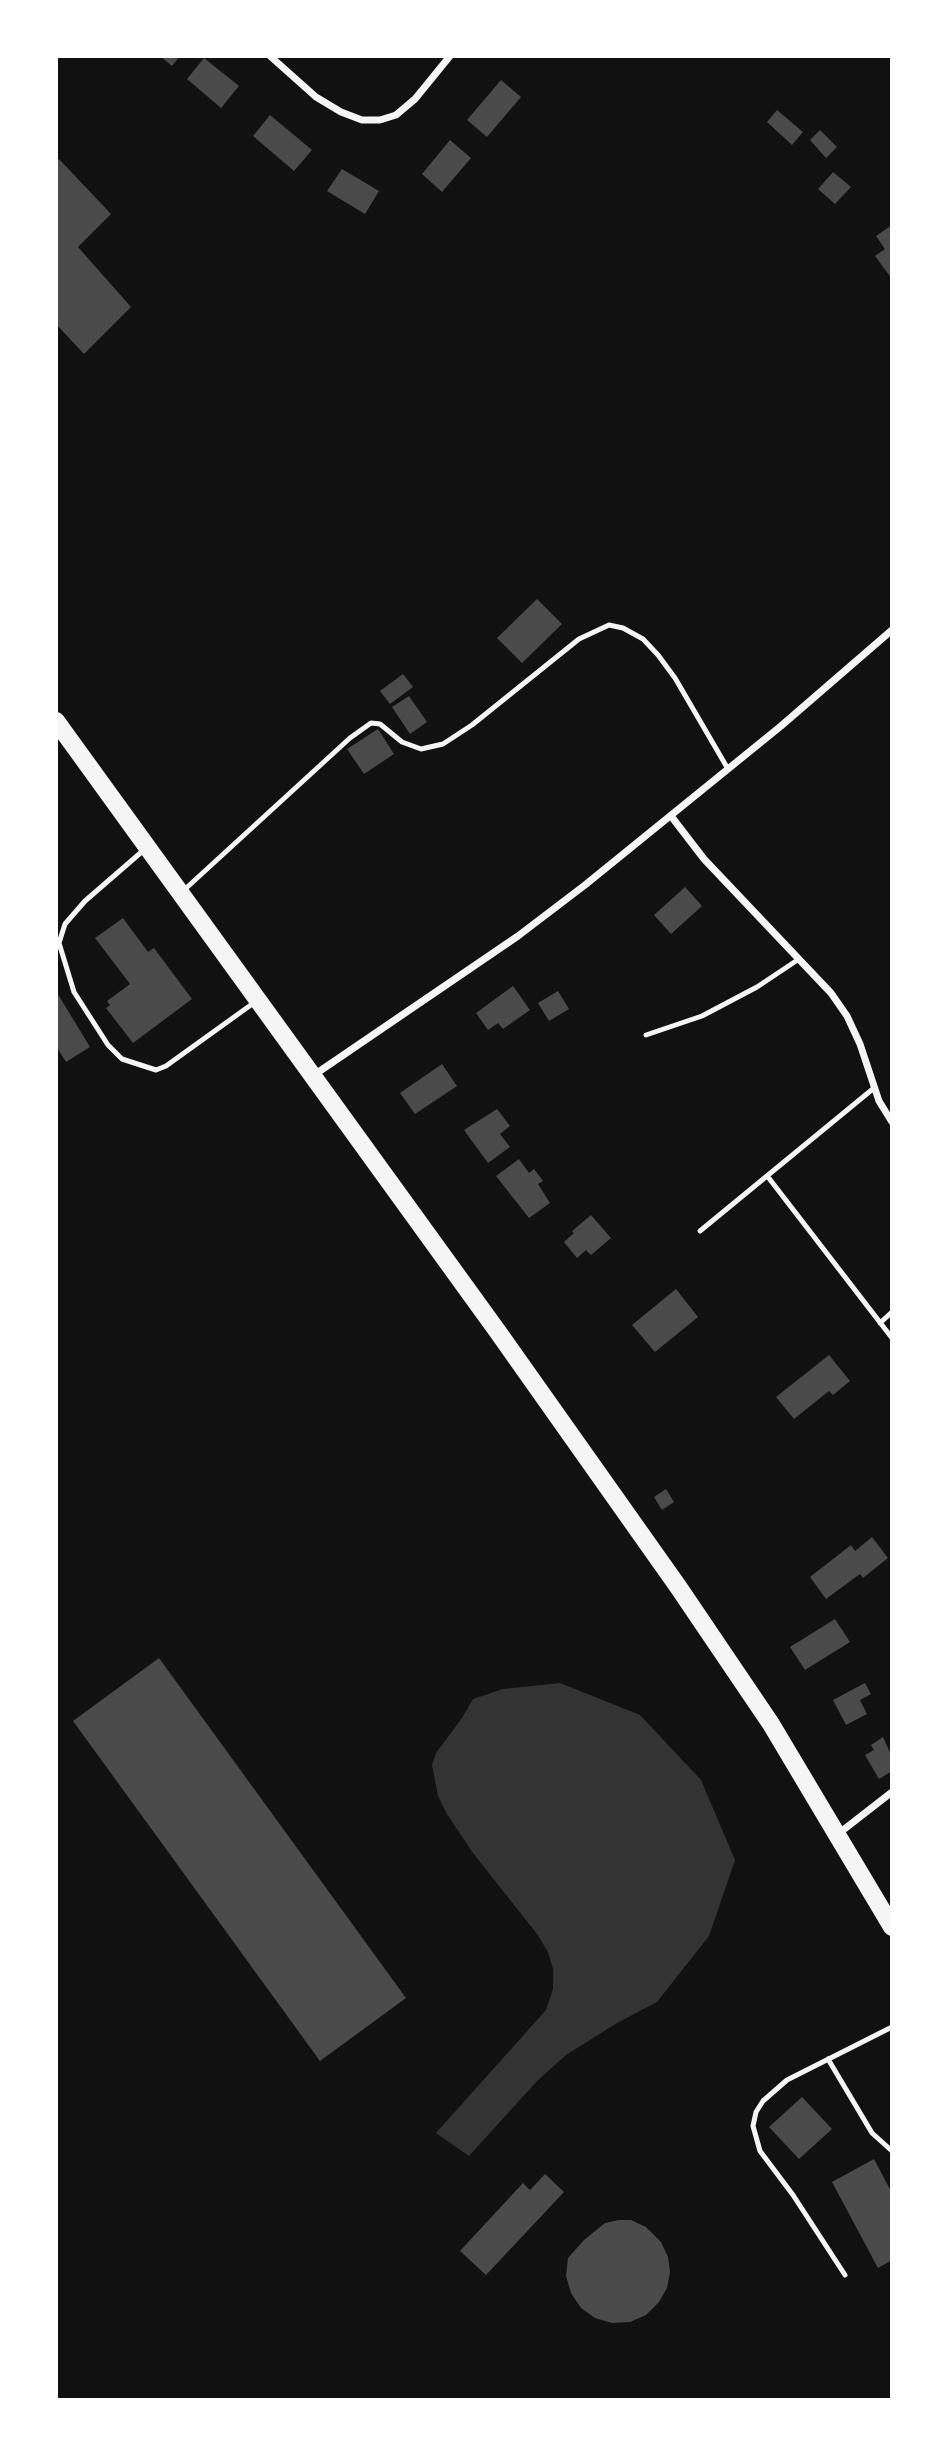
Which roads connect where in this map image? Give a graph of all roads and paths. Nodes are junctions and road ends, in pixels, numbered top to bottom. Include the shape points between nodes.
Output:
1 (270, 56) edge
2 (450, 56) edge
3 (892, 630) edge
4 (56, 721) edge
5 (728, 769) junction
6 (671, 816) junction
7 (148, 847) junction
8 (181, 893) junction
9 (799, 959) junction
10 (258, 1000) junction
11 (646, 1035) dead end
12 (313, 1075) junction
13 (874, 1088) junction
14 (892, 1122) edge
15 (768, 1177) junction
16 (700, 1231) dead end
17 (892, 1312) edge
18 (880, 1323) junction
19 (892, 1338) edge
20 (892, 1792) edge
21 (837, 1834) junction
22 (892, 1927) edge
23 (892, 2027) edge
24 (828, 2059) junction
25 (892, 2151) edge
26 (845, 2275) dead end

1 - 2 street via 316,97 341,112 362,120 380,120 396,115 415,99
3 - 5 street
4 - 7 main road
5 - 6 street
5 - 8 lane via 658,655 643,639 608,625 579,639 443,744 421,749 371,723
6 - 9 street
6 - 12 street via 518,936
7 - 8 main road
7 - 10 lane via 85,901 65,924 58,943 74,992 108,1045 122,1059 156,1070
8 - 10 main road
9 - 11 lane via 702,1017
9 - 13 street via 847,1016
10 - 12 main road
12 - 21 main road via 679,1588 771,1724
13 - 14 street
13 - 15 lane
15 - 16 lane
15 - 18 lane
17 - 18 lane
18 - 19 lane
20 - 21 street
21 - 22 main road
23 - 24 lane
24 - 25 lane via 873,2133
24 - 26 lane via 774,2089 756,2112 753,2126 760,2151

